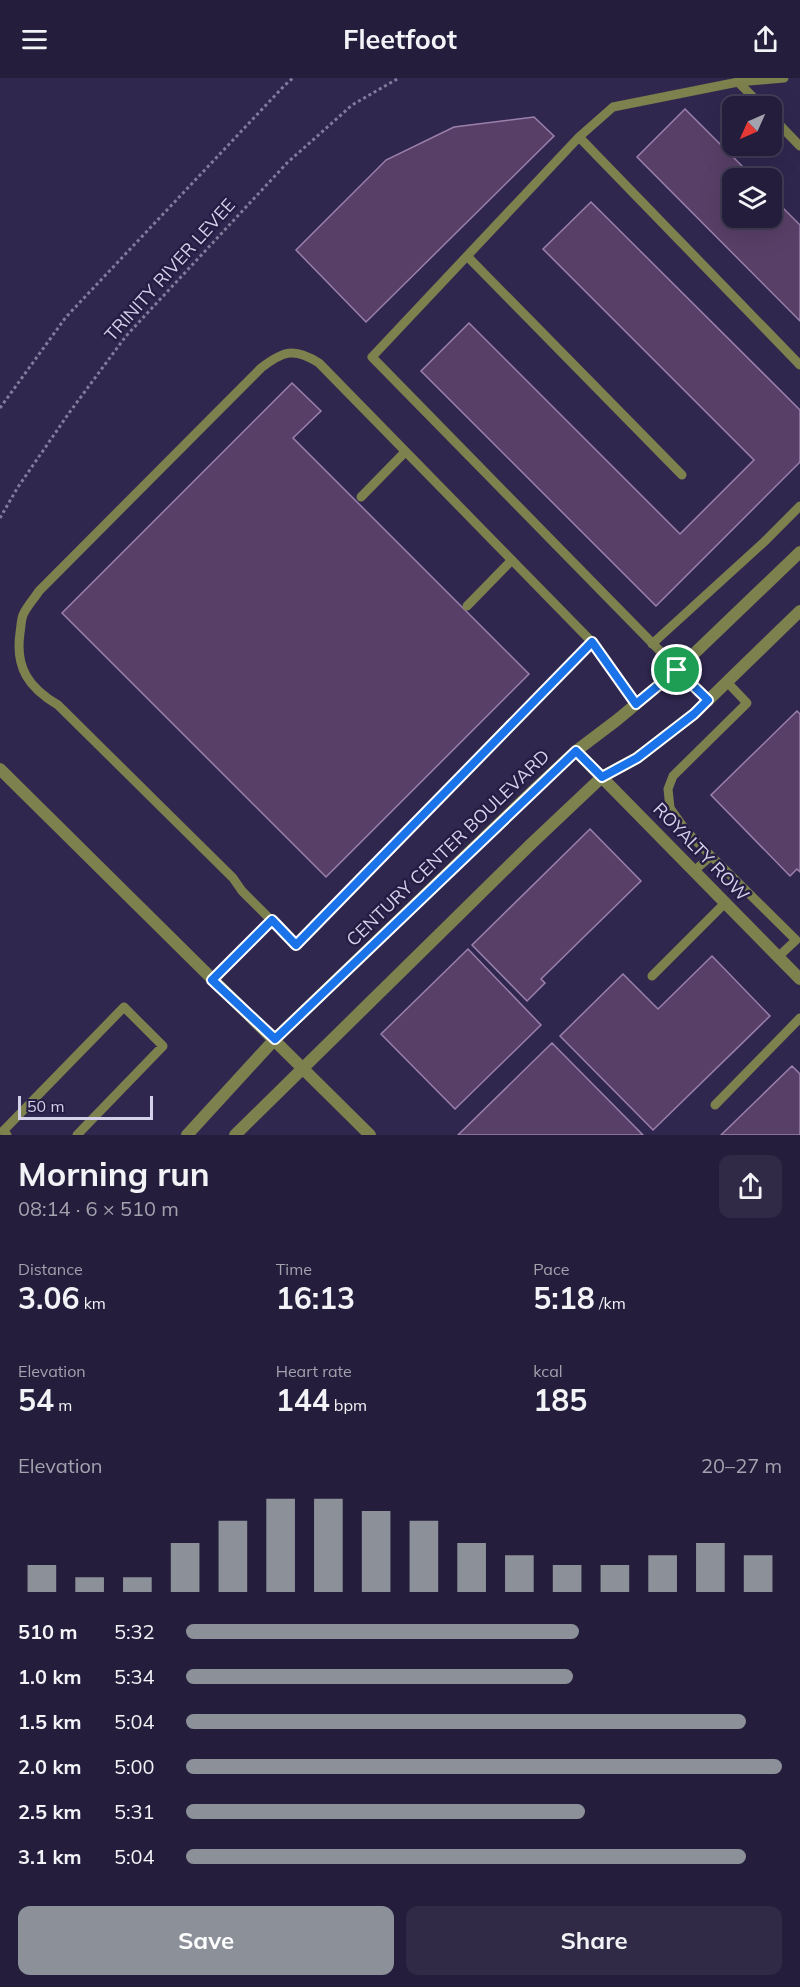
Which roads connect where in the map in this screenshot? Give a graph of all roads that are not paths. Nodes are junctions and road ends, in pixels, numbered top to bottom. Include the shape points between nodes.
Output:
1 (784, 78) edge
2 (738, 82) junction
3 (752, 96) edge
4 (782, 127) edge
5 (579, 137) junction
6 (800, 146) edge
7 (467, 256) junction
8 (800, 365) edge
9 (405, 452) junction
10 (681, 475) dead end
11 (361, 497) dead end
12 (800, 506) edge
13 (800, 552) edge
14 (512, 560) junction
15 (467, 606) dead end
16 (800, 611) edge
17 (592, 642) junction
18 (651, 644) junction
19 (677, 670) junction
20 (727, 682) junction
21 (708, 700) junction
22 (636, 704) junction
23 (576, 751) junction
24 (0, 769) edge
25 (602, 777) junction
26 (711, 856) junction
27 (694, 871) junction
28 (725, 903) junction
29 (272, 920) junction
30 (778, 957) junction
31 (652, 975) dead end
32 (800, 979) edge
33 (212, 980) junction
34 (800, 1018) edge
35 (275, 1039) junction
36 (303, 1068) junction
37 (715, 1105) dead end
38 (7, 1135) edge
39 (77, 1135) edge
40 (187, 1135) edge
41 (235, 1135) edge
42 (370, 1135) edge

1 - 2 lane
2 - 3 lane
2 - 5 lane via 613,106
4 - 6 lane
5 - 7 lane
5 - 8 lane
7 - 10 lane
7 - 18 lane via 372,357
9 - 11 lane
9 - 14 lane
9 - 29 lane via 319,363 304,354 290,352 277,356 39,591 23,616 18,646 26,678 58,705
12 - 18 lane
13 - 19 street, CENTURY CENTER BOULEVARD
14 - 15 lane
14 - 17 lane
16 - 20 street
17 - 22 lane
17 - 29 lane via 296,945
18 - 19 lane
19 - 21 lane
19 - 22 street, CENTURY CENTER BOULEVARD
20 - 21 street
20 - 26 lane via 747,703 673,776 668,789 670,808
21 - 25 street via 637,758
22 - 23 street, CENTURY CENTER BOULEVARD
23 - 25 street, ROYALTY ROW
23 - 35 street, CENTURY CENTER BOULEVARD
24 - 33 street
25 - 27 street, ROYALTY ROW
25 - 36 street
26 - 27 lane
26 - 30 lane via 795,940
27 - 28 street, ROYALTY ROW
28 - 30 street, ROYALTY ROW
28 - 31 lane
29 - 33 lane
30 - 32 street, ROYALTY ROW
33 - 35 street
34 - 37 lane
35 - 36 street
35 - 40 street, CENTURY CENTER BOULEVARD
36 - 41 street
36 - 42 street
38 - 39 lane via 3,1131 124,1008 163,1046

